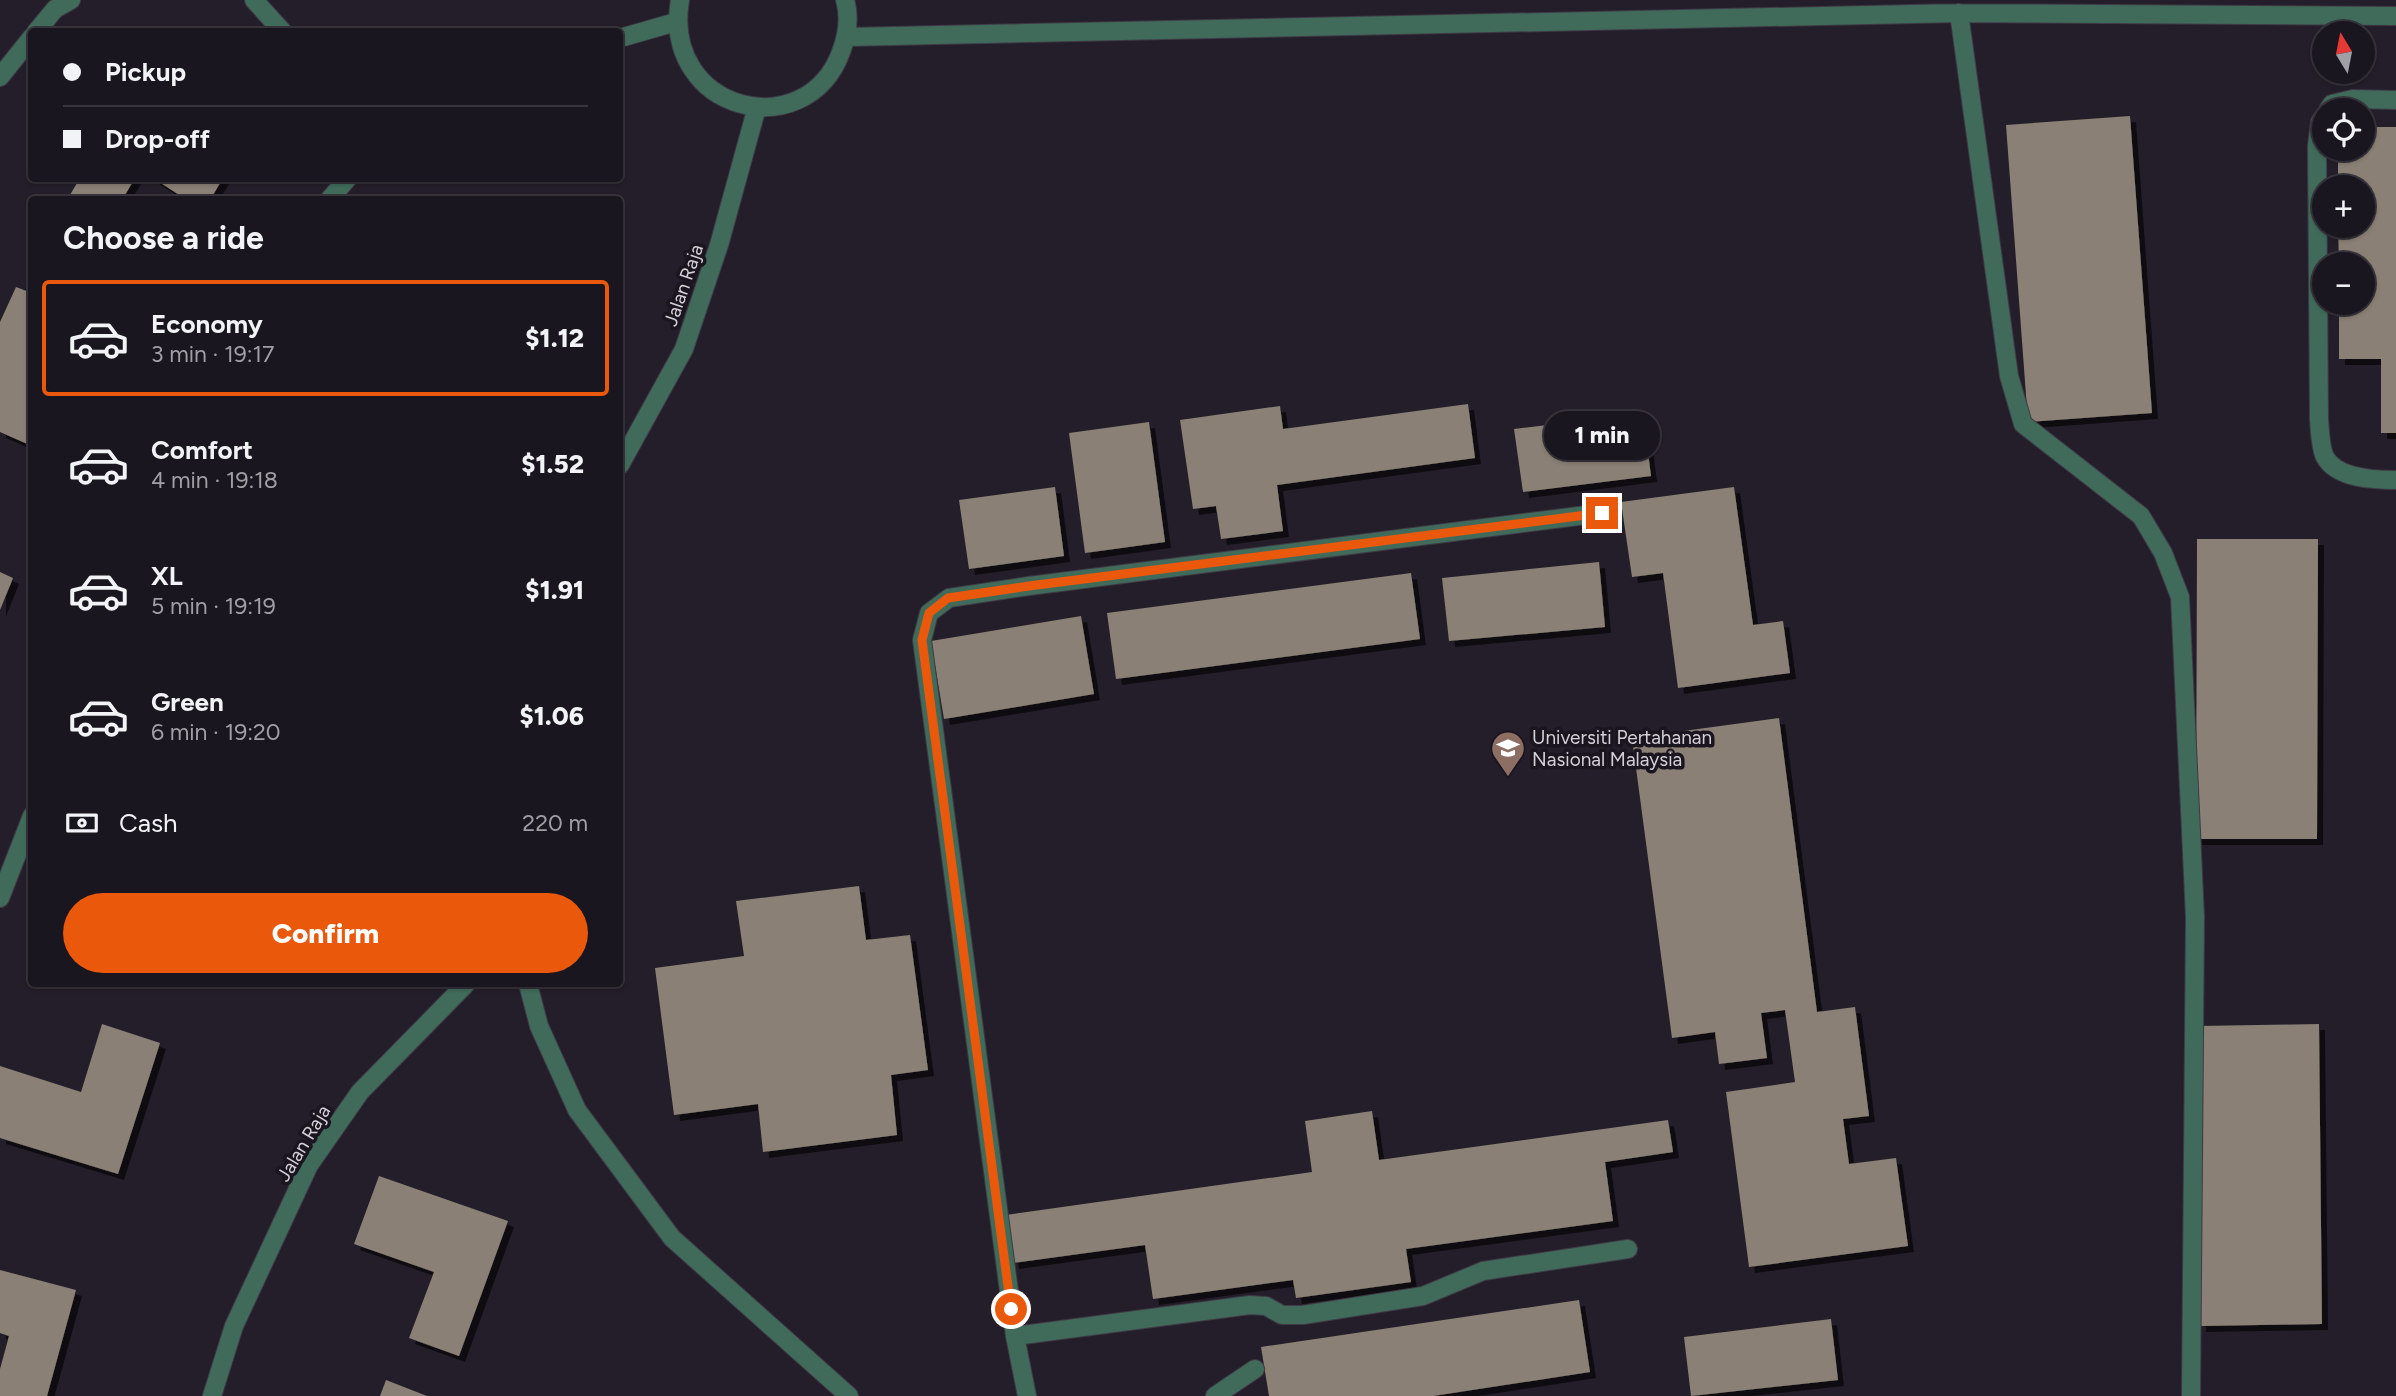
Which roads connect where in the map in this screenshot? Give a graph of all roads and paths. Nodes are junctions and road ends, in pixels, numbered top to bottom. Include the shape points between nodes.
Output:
1 (71, 0) edge
2 (254, 0) edge
3 (680, 0) edge
4 (845, 0) edge
5 (2067, 6) edge
6 (1959, 13) junction
7 (2396, 16) edge
8 (676, 22) junction
9 (39, 28) edge
10 (280, 28) edge
11 (623, 37) edge
12 (847, 37) junction
13 (28, 42) edge
14 (0, 77) edge
15 (2375, 100) edge
16 (2396, 100) edge
17 (757, 107) junction
18 (2317, 161) edge
19 (345, 182) edge
20 (332, 196) edge
21 (623, 460) edge
22 (2396, 480) edge
23 (1602, 513) dead end
24 (28, 826) edge
25 (0, 898) edge
26 (463, 987) edge
27 (529, 987) edge
28 (1628, 1250) dead end
29 (1015, 1336) junction
30 (1255, 1369) dead end
31 (212, 1396) edge
32 (849, 1396) edge
33 (1027, 1396) edge
34 (1215, 1396) edge
35 (2191, 1396) edge

1 - 9 street via 55,9
2 - 10 street
3 - 8 street
4 - 12 street
5 - 6 street
5 - 7 street
6 - 12 street
6 - 35 street via 2009,376 2023,425 2141,516 2163,552 2180,597 2195,917
8 - 11 street
8 - 17 street via 680,47 691,70 709,89 732,102
12 - 17 street via 836,66 815,89 788,103
13 - 14 street
15 - 16 street
17 - 21 street, Jalan Raja via 684,349
18 - 22 street via 2319,419 2325,457 2339,470 2371,480
19 - 20 street
23 - 29 street via 948,598 929,613 922,640
24 - 25 street
26 - 31 street, Jalan Raja via 360,1092 309,1165 234,1326
27 - 32 street via 539,1026 577,1110 672,1238
28 - 29 street via 1483,1271 1423,1296 1303,1315 1282,1315 1266,1306 1251,1305
29 - 33 street
30 - 34 street

